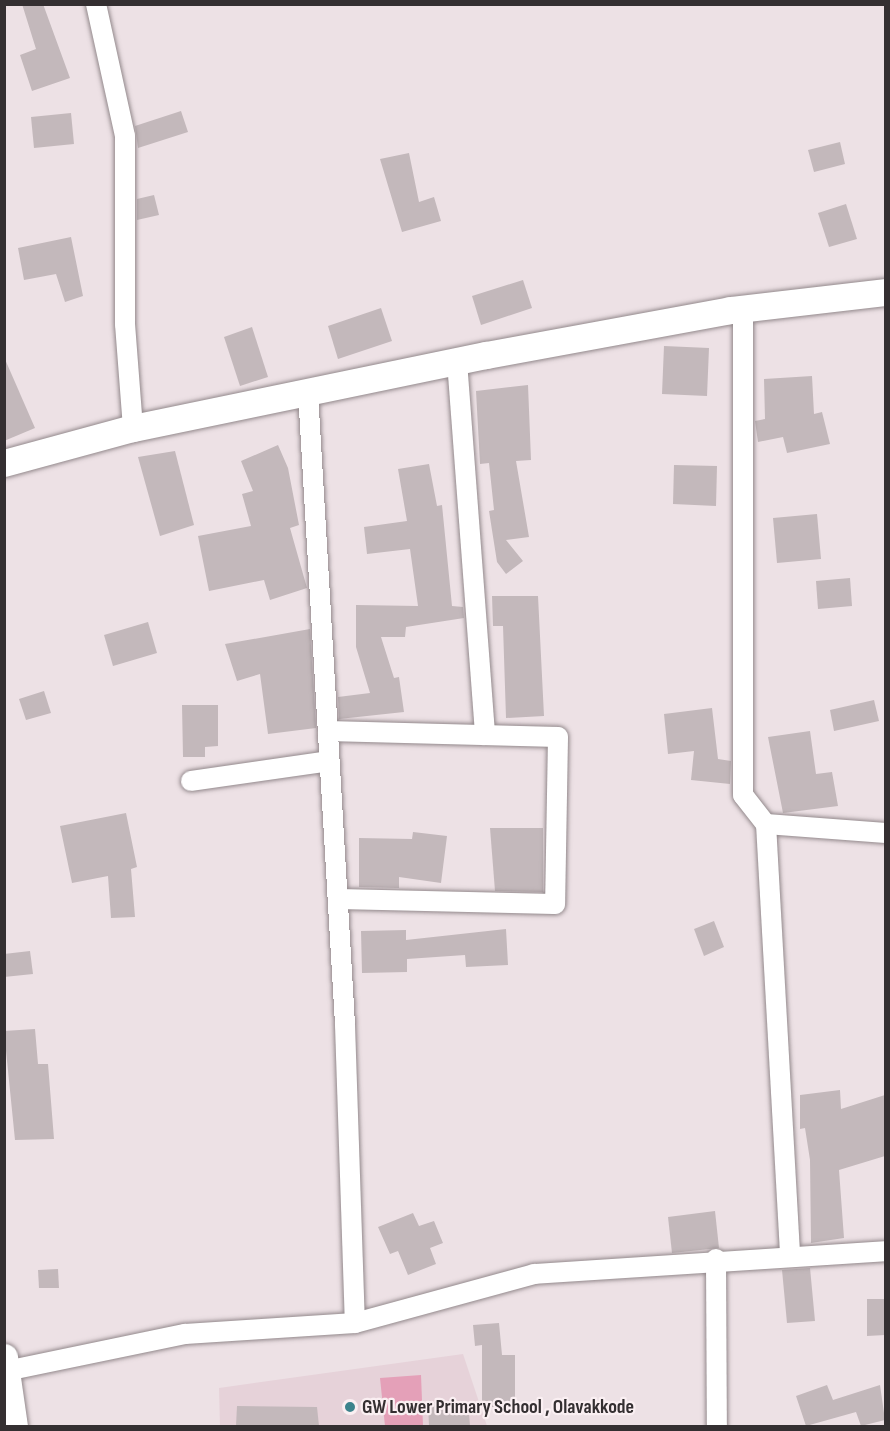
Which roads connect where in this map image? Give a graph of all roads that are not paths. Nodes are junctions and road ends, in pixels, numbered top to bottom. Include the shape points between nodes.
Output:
1 (96, 4) edge
2 (885, 292) edge
3 (743, 308) junction
4 (457, 361) junction
5 (308, 392) junction
6 (133, 428) junction
7 (4, 463) edge
8 (328, 731) junction
9 (484, 735) junction
10 (329, 760) junction
11 (191, 781) dead end
12 (766, 824) junction
13 (885, 833) edge
14 (338, 900) junction
15 (885, 1251) edge
16 (790, 1254) junction
17 (716, 1259) junction
18 (355, 1323) junction
19 (5, 1364) edge
20 (14, 1426) edge
21 (717, 1426) edge

1 - 6 street via 125,136 125,324
2 - 3 street
3 - 4 street
3 - 12 street via 743,795
4 - 5 street
4 - 9 street
5 - 6 street
5 - 8 street
6 - 7 street
8 - 9 street
8 - 10 street
9 - 14 street via 558,737 555,904
10 - 11 street
10 - 14 street
12 - 13 street
12 - 16 street
14 - 18 street
15 - 16 street
16 - 17 street
17 - 18 street via 534,1274
17 - 21 street
18 - 19 street via 185,1334
19 - 20 street

